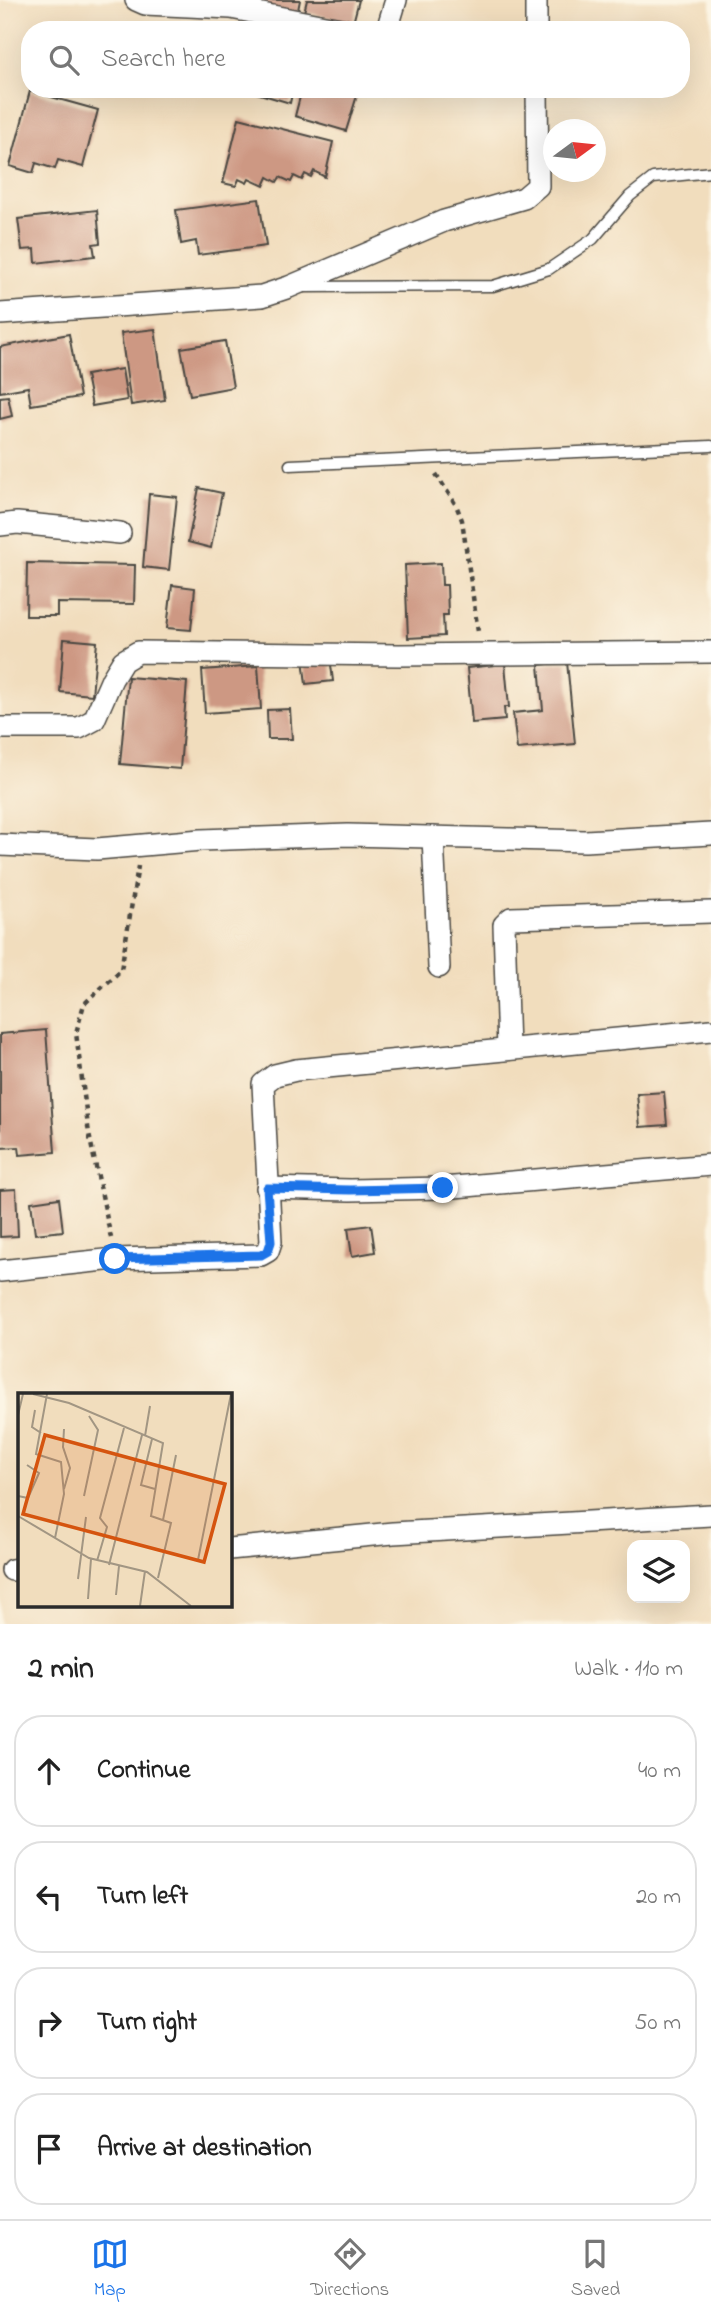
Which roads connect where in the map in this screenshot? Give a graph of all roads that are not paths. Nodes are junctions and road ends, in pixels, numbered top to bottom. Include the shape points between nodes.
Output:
1 (136, 0) edge
2 (396, 0) edge
3 (536, 0) edge
4 (299, 21) edge
5 (390, 21) edge
6 (536, 21) edge
7 (537, 98) edge
8 (711, 173) edge
9 (289, 288) junction
10 (0, 313) edge
11 (711, 446) edge
12 (290, 465) dead end
13 (0, 525) edge
14 (120, 533) dead end
15 (711, 652) edge
16 (0, 728) edge
17 (711, 834) edge
18 (433, 837) junction
19 (0, 845) edge
20 (711, 912) edge
21 (439, 967) dead end
22 (711, 1030) edge
23 (508, 1049) junction
24 (711, 1165) edge
25 (267, 1188) junction
26 (0, 1271) edge
27 (711, 1515) edge
28 (231, 1549) edge

1 - 4 street via 231,8
2 - 5 street
3 - 6 street
7 - 9 street via 538,186 524,198 444,221
8 - 9 lane via 653,178 630,195 593,239 549,270 493,286
9 - 10 street via 262,296
11 - 12 lane
13 - 14 street
15 - 16 street via 138,652 123,661 94,720 79,729
17 - 18 street via 585,841
18 - 19 street via 201,840 97,849
18 - 21 street
20 - 23 street via 511,918 504,925
22 - 23 street
23 - 25 street via 275,1074 263,1084
24 - 25 street via 443,1188
25 - 26 street via 271,1242 261,1255 115,1259
27 - 28 street via 393,1533

